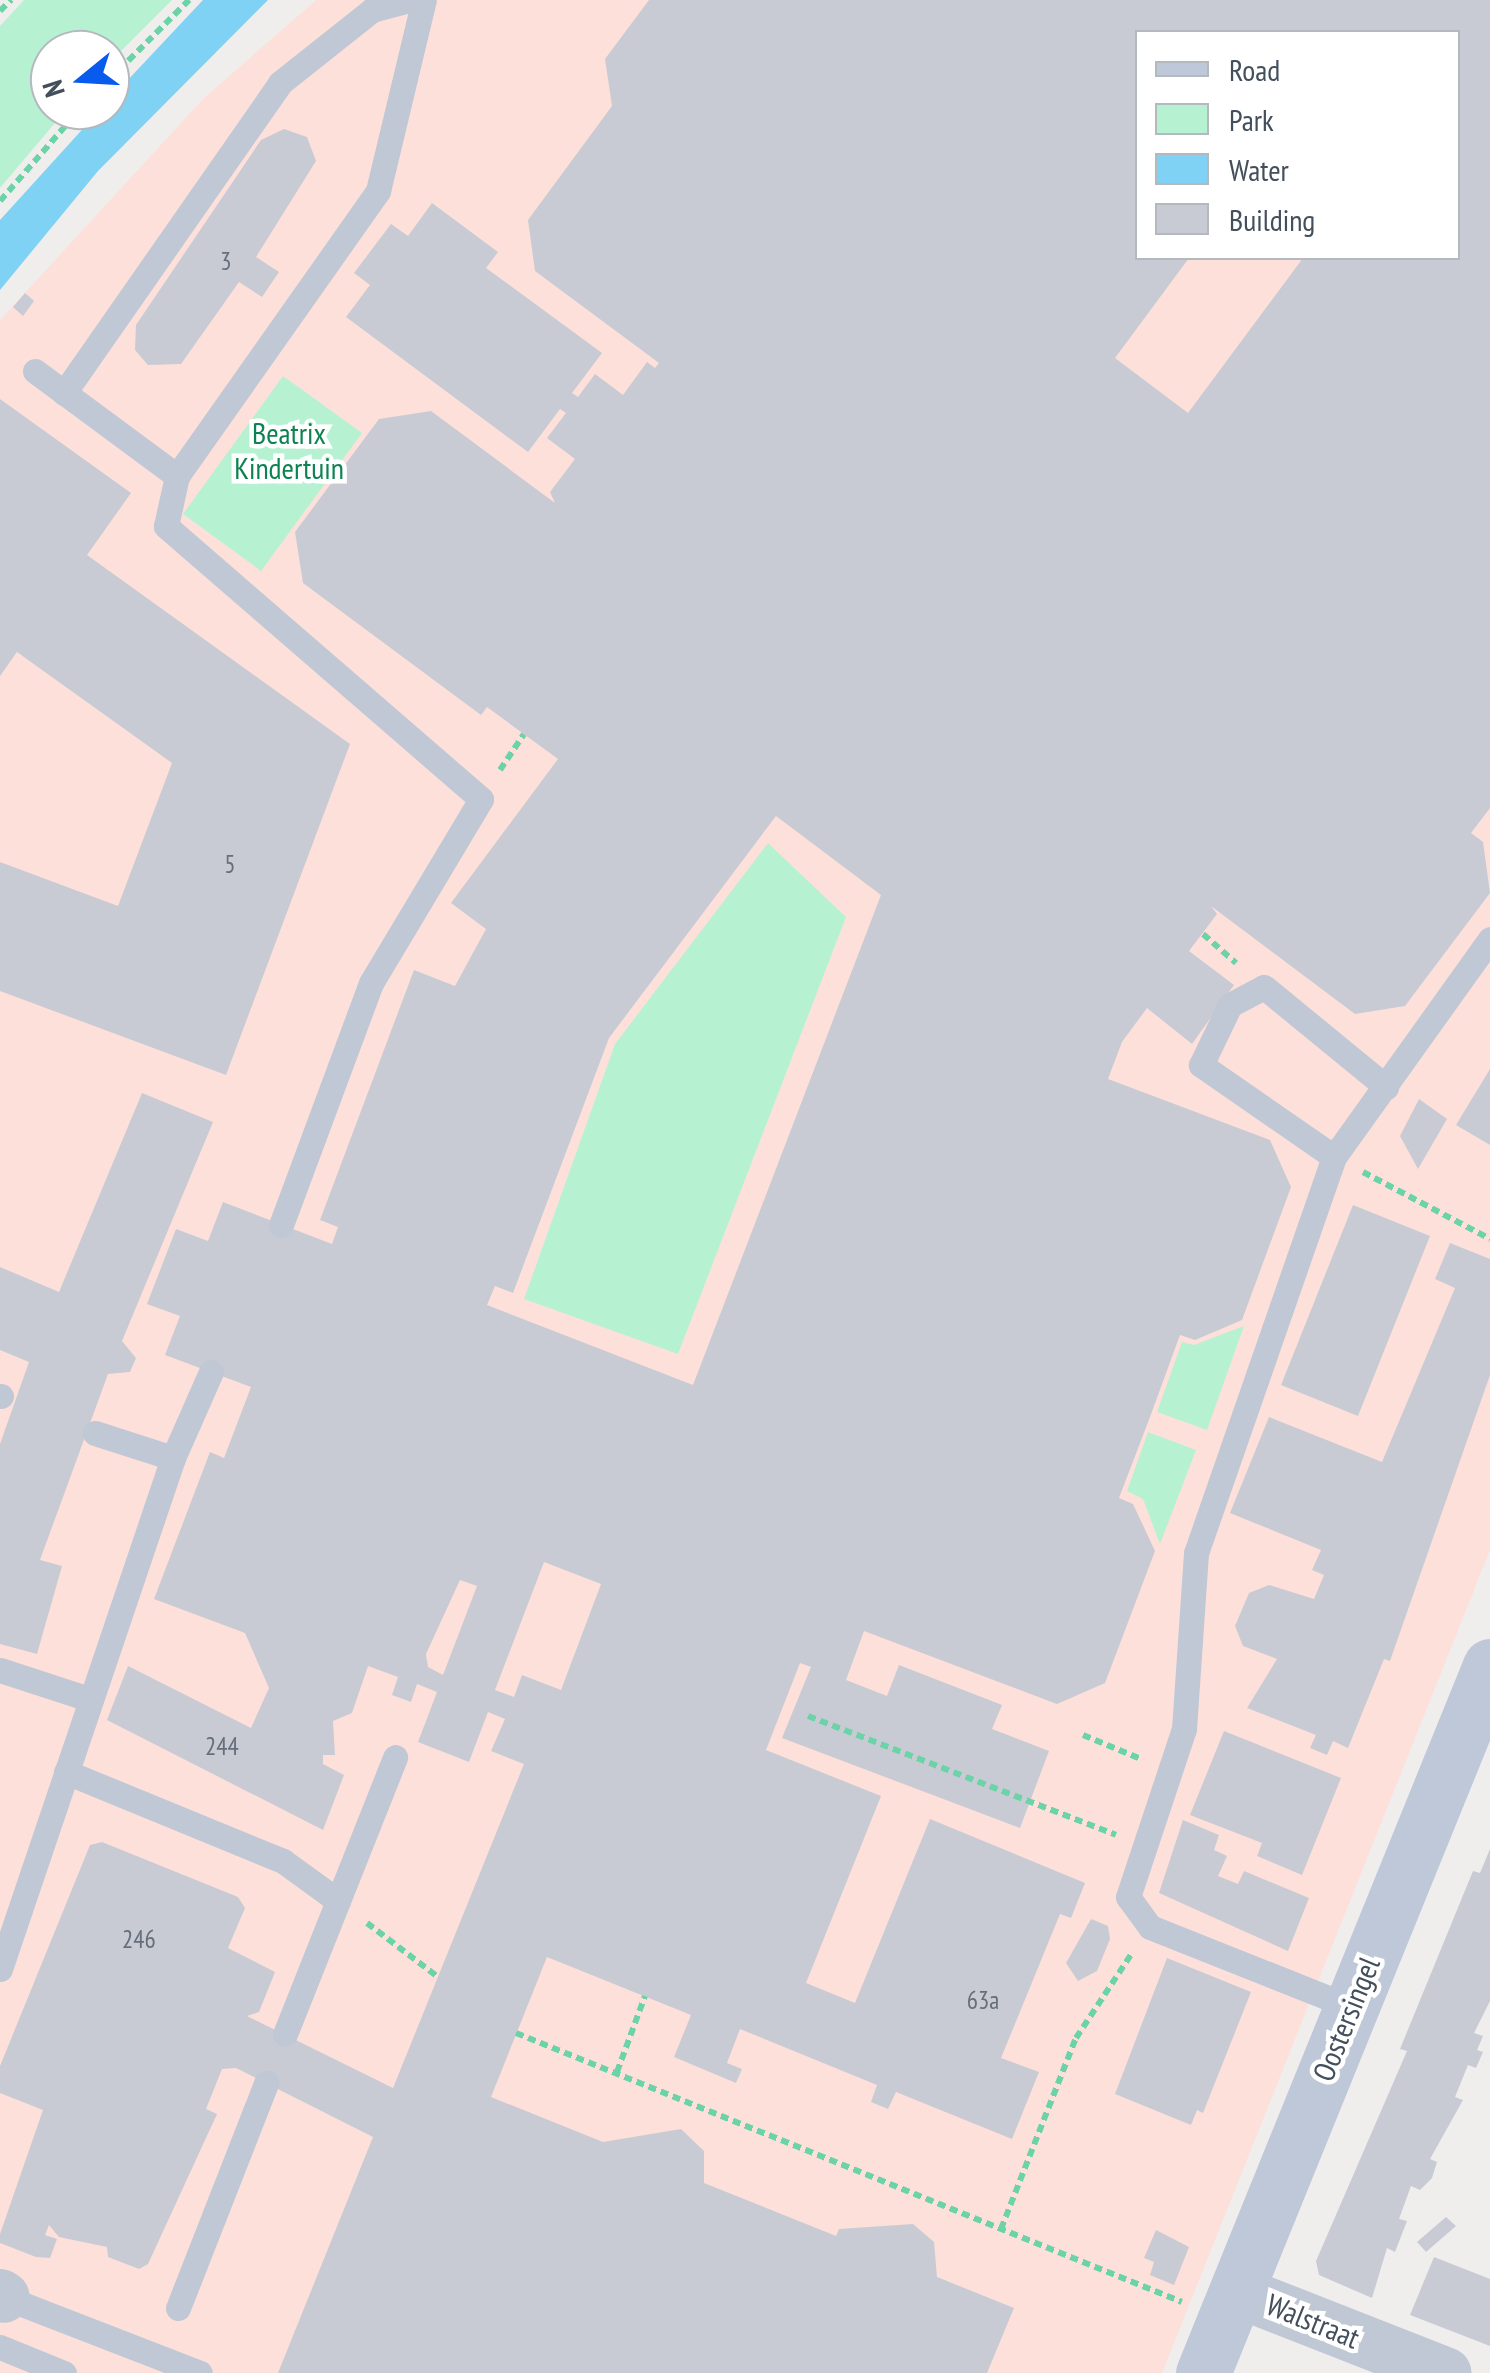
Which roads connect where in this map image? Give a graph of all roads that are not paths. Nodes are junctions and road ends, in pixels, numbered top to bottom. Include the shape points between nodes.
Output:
1 (410, 0) edge
2 (424, 0) edge
3 (35, 371) dead end
4 (64, 393) junction
5 (176, 476) junction
6 (1490, 938) edge
7 (1386, 1088) junction
8 (1334, 1157) junction
9 (281, 1225) dead end
10 (211, 1372) dead end
11 (95, 1433) dead end
12 (173, 1458) junction
13 (1490, 1666) edge
14 (0, 1670) edge
15 (89, 1699) junction
16 (396, 1757) dead end
17 (66, 1772) junction
18 (338, 1901) junction
19 (0, 1968) edge
20 (1351, 2007) junction
21 (285, 2034) dead end
22 (266, 2083) dead end
23 (1231, 2306) junction
24 (178, 2308) dead end
25 (1, 2313) edge
26 (64, 2373) edge
27 (200, 2373) edge
28 (1203, 2373) edge
29 (1446, 2373) edge

1 - 4 lane via 372,10 280,83
2 - 5 lane via 378,191
3 - 4 lane
4 - 5 lane
5 - 9 lane via 166,526 481,799 371,982
6 - 7 lane
7 - 8 lane
7 - 8 lane via 1264,987 1230,1005 1200,1065
8 - 20 lane via 1196,1553 1184,1729 1128,1898 1150,1927
10 - 12 lane
11 - 12 lane
12 - 15 lane
13 - 20 street, Oostersingel
14 - 15 lane
15 - 17 lane
16 - 18 lane
17 - 18 lane via 283,1861
17 - 19 lane
18 - 21 lane
20 - 23 street, Oostersingel
22 - 24 lane
23 - 28 street, Oostersingel
23 - 29 street, Walstraat
25 - 26 lane
25 - 27 lane

